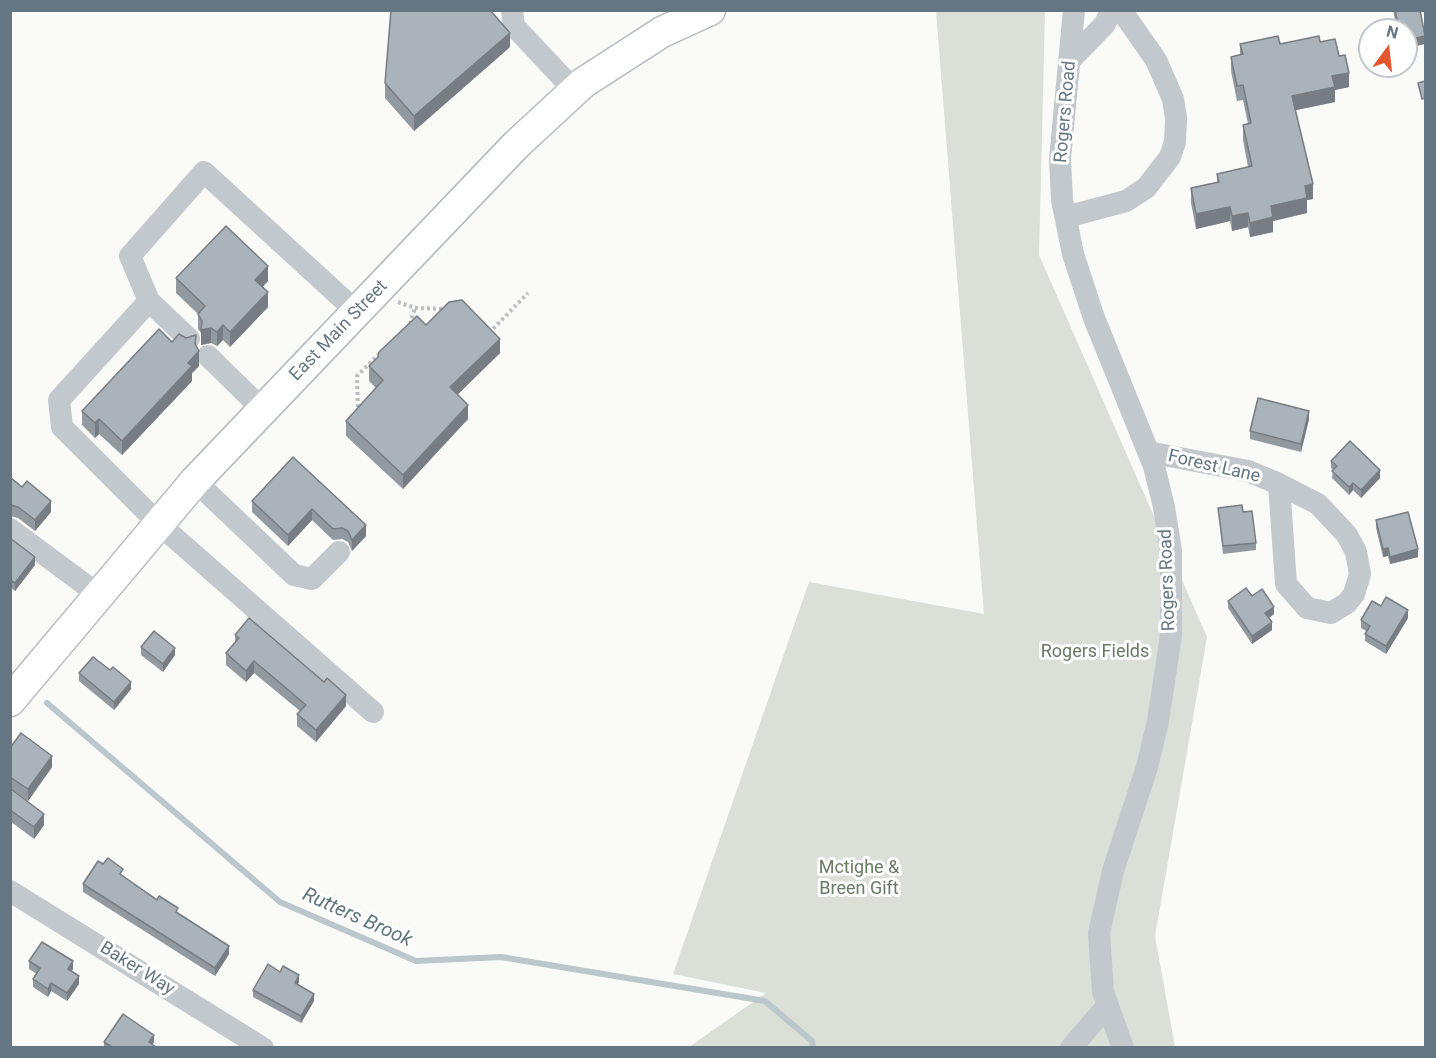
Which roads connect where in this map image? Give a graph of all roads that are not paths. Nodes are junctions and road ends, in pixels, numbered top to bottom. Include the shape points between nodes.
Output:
1 (512, 10) edge
2 (710, 10) edge
3 (1074, 10) edge
4 (1111, 10) edge
5 (1121, 10) edge
6 (1070, 60) junction
7 (575, 91) junction
8 (1066, 217) junction
9 (149, 301) junction
10 (357, 312) junction
11 (189, 339) edge
12 (208, 356) dead end
13 (263, 410) junction
14 (1148, 452) junction
15 (195, 481) junction
16 (1279, 484) junction
17 (159, 524) junction
18 (10, 529) edge
19 (339, 552) dead end
20 (99, 596) junction
21 (10, 701) edge
22 (373, 712) dead end
23 (10, 891) edge
24 (1107, 1006) junction
25 (264, 1047) edge
26 (1071, 1047) edge
27 (1122, 1047) edge

1 - 7 street via 514,26
2 - 7 main road, East Main Street via 662,32
3 - 6 street, Rogers Road
4 - 6 street via 1105,24
5 - 8 street via 1155,60 1173,99 1174,142 1170,157 1146,188 1126,201
6 - 8 street, Rogers Road via 1060,159
7 - 10 main road, East Main Street via 516,145
8 - 14 street, Rogers Road via 1073,254 1094,318
9 - 10 street via 130,256 204,172
9 - 11 street
9 - 17 street via 59,400 62,427
10 - 13 main road, East Main Street
12 - 13 street
13 - 15 main road, East Main Street
14 - 16 street, Forest Lane via 1248,471
14 - 24 street, Rogers Road via 1164,507 1170,551 1171,635 1147,767 1105,901 1099,933
15 - 17 main road, East Main Street
15 - 19 street via 294,575 312,579
16 - 16 street, Forest Lane via 1286,584 1307,608 1331,613 1354,594 1360,574 1356,552 1347,535 1318,504
17 - 20 main road, East Main Street
17 - 22 street
18 - 20 street
20 - 21 main road, East Main Street
23 - 25 street, Baker Way
24 - 26 street
24 - 27 street, Rogers Road

